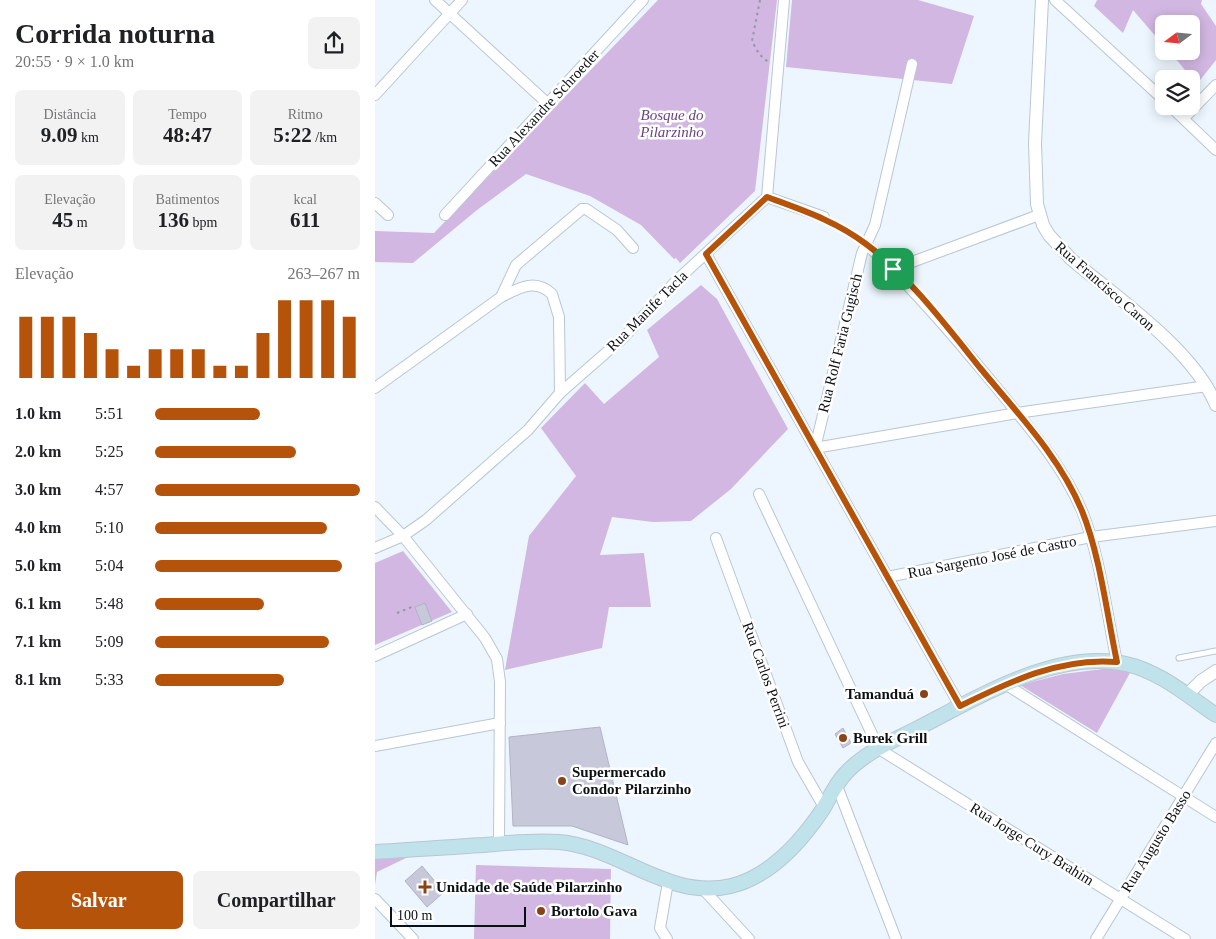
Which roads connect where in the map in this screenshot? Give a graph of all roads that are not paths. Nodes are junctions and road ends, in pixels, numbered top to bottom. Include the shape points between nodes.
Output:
1 (435, 0) edge
2 (462, 0) edge
3 (643, 0) edge
4 (784, 0) edge
5 (1042, 0) edge
6 (1055, 0) edge
7 (450, 14) junction
8 (912, 64) dead end
9 (1216, 85) edge
10 (1155, 92) edge
11 (375, 95) edge
12 (547, 104) junction
13 (1181, 115) edge
14 (1184, 118) junction
15 (1216, 150) edge
16 (767, 197) junction
17 (375, 203) edge
18 (388, 215) dead end
19 (445, 215) dead end
20 (1039, 216) junction
21 (824, 218) road end
22 (866, 244) junction
23 (633, 248) dead end
24 (706, 254) junction
25 (893, 269) junction
26 (501, 297) junction
27 (1207, 386) junction
28 (375, 388) edge
29 (560, 393) junction
30 (1216, 405) edge
31 (1017, 413) junction
32 (815, 448) junction
33 (759, 494) dead end
34 (375, 507) edge
35 (1216, 521) edge
36 (403, 536) junction
37 (716, 538) dead end
38 (1091, 538) junction
39 (375, 548) edge
40 (887, 577) junction
41 (467, 614) junction
42 (1216, 651) edge
43 (375, 656) edge
44 (1179, 658) dead end
45 (1117, 662) junction
46 (1216, 671) edge
47 (1005, 684) junction
48 (1187, 695) junction
49 (960, 706) junction
50 (1216, 715) edge
51 (500, 723) junction
52 (1216, 743) edge
53 (375, 746) edge
54 (879, 748) junction
55 (837, 786) junction
56 (1183, 796) junction
57 (824, 807) junction
58 (1216, 817) edge
59 (499, 844) junction
60 (375, 852) edge
61 (668, 882) junction
62 (703, 889) junction
63 (375, 899) edge
64 (1121, 899) junction
65 (413, 939) edge
66 (667, 939) edge
67 (749, 939) edge
68 (896, 939) edge
69 (1096, 939) edge
70 (1185, 939) edge

1 - 7 street
2 - 7 street
3 - 12 street, Rua Alexandre Schroeder
4 - 16 street
5 - 20 street, Rua Francisco Caron via 1035,162
6 - 10 street
7 - 11 street
7 - 12 street
8 - 22 street, Rua Rolf Faria Gugisch via 875,225
9 - 14 street
12 - 19 street, Rua Alexandre Schroeder
13 - 14 street
14 - 15 street
16 - 21 street
16 - 24 street, Rua Manife Tacla
17 - 18 street
20 - 25 street
20 - 27 street, Rua Francisco Caron via 1059,247 1159,333
22 - 25 street
22 - 32 street, Rua Rolf Faria Gugisch
23 - 26 street via 608,222 582,209 516,265
24 - 29 street, Rua Manife Tacla via 624,337
24 - 32 street
25 - 31 street via 946,326
26 - 28 street
26 - 29 street via 520,287 537,285 552,294 559,316
27 - 30 street, Rua Francisco Caron
27 - 31 street
29 - 36 street, Rua Manife Tacla via 527,430 434,514
31 - 32 street
31 - 38 street via 1066,478
32 - 40 street
33 - 54 street
34 - 36 street
35 - 38 street, Rua Sargento José de Castro
36 - 39 street, Rua Manife Tacla
36 - 41 street
37 - 57 street, Rua Carlos Perrini via 798,762
38 - 40 street, Rua Sargento José de Castro
38 - 45 street
40 - 49 street
41 - 43 street
41 - 51 street via 497,659
42 - 44 lane
45 - 47 main road via 1069,664
45 - 48 main road via 1140,668
46 - 48 street
47 - 49 main road
47 - 56 street
48 - 50 main road
49 - 54 main road
51 - 53 street
51 - 59 street
52 - 56 street, Rua Augusto Basso
54 - 55 main road via 852,767
54 - 64 street, Rua Jorge Cury Brahim
55 - 57 main road
55 - 68 street
56 - 58 street
56 - 64 street, Rua Augusto Basso
57 - 62 main road via 801,838 767,869 732,886
59 - 60 main road
59 - 61 main road via 559,842 577,845 611,856
61 - 62 main road
61 - 66 street via 660,928
62 - 67 street
63 - 65 street
64 - 69 street, Rua Augusto Basso
64 - 70 street, Rua Jorge Cury Brahim

